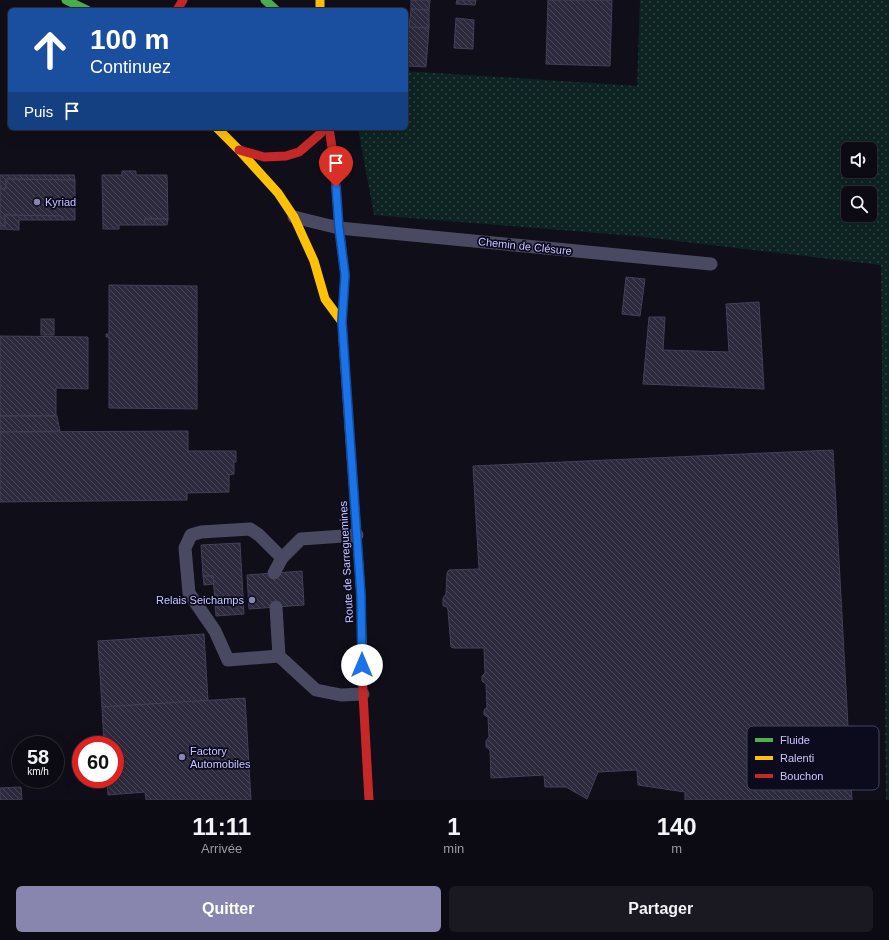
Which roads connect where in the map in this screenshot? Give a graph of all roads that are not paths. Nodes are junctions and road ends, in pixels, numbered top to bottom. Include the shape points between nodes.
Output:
1 (66, 0) edge
2 (265, 0) edge
3 (83, 8) edge
4 (274, 8) edge
5 (219, 130) edge
6 (322, 130) edge
7 (329, 130) edge
8 (239, 150) junction
9 (294, 217) junction
10 (339, 228) junction
11 (712, 264) dead end
12 (342, 322) junction
13 (357, 535) junction
14 (282, 558) junction
15 (274, 573) dead end
16 (276, 607) dead end
17 (279, 656) junction
18 (362, 694) junction
19 (369, 800) edge

1 - 3 main road
2 - 4 main road
5 - 8 main road
6 - 8 main road via 299,152 286,156 264,157
7 - 10 main road, Route de Sarreguemines
8 - 9 main road via 278,193
9 - 10 lane, Chemin de Clésure
9 - 12 main road via 314,261 325,299
10 - 11 lane, Chemin de Clésure
10 - 12 main road, Route de Sarreguemines via 345,275
12 - 13 main road, Route de Sarreguemines
13 - 14 lane via 301,539
13 - 18 main road, Route de Sarreguemines via 361,596
14 - 15 lane
14 - 17 lane via 250,529 201,532 191,535 185,548 189,593 215,631 228,660
16 - 17 lane
17 - 18 lane via 316,690 341,695
18 - 19 main road, Route de Sarreguemines

